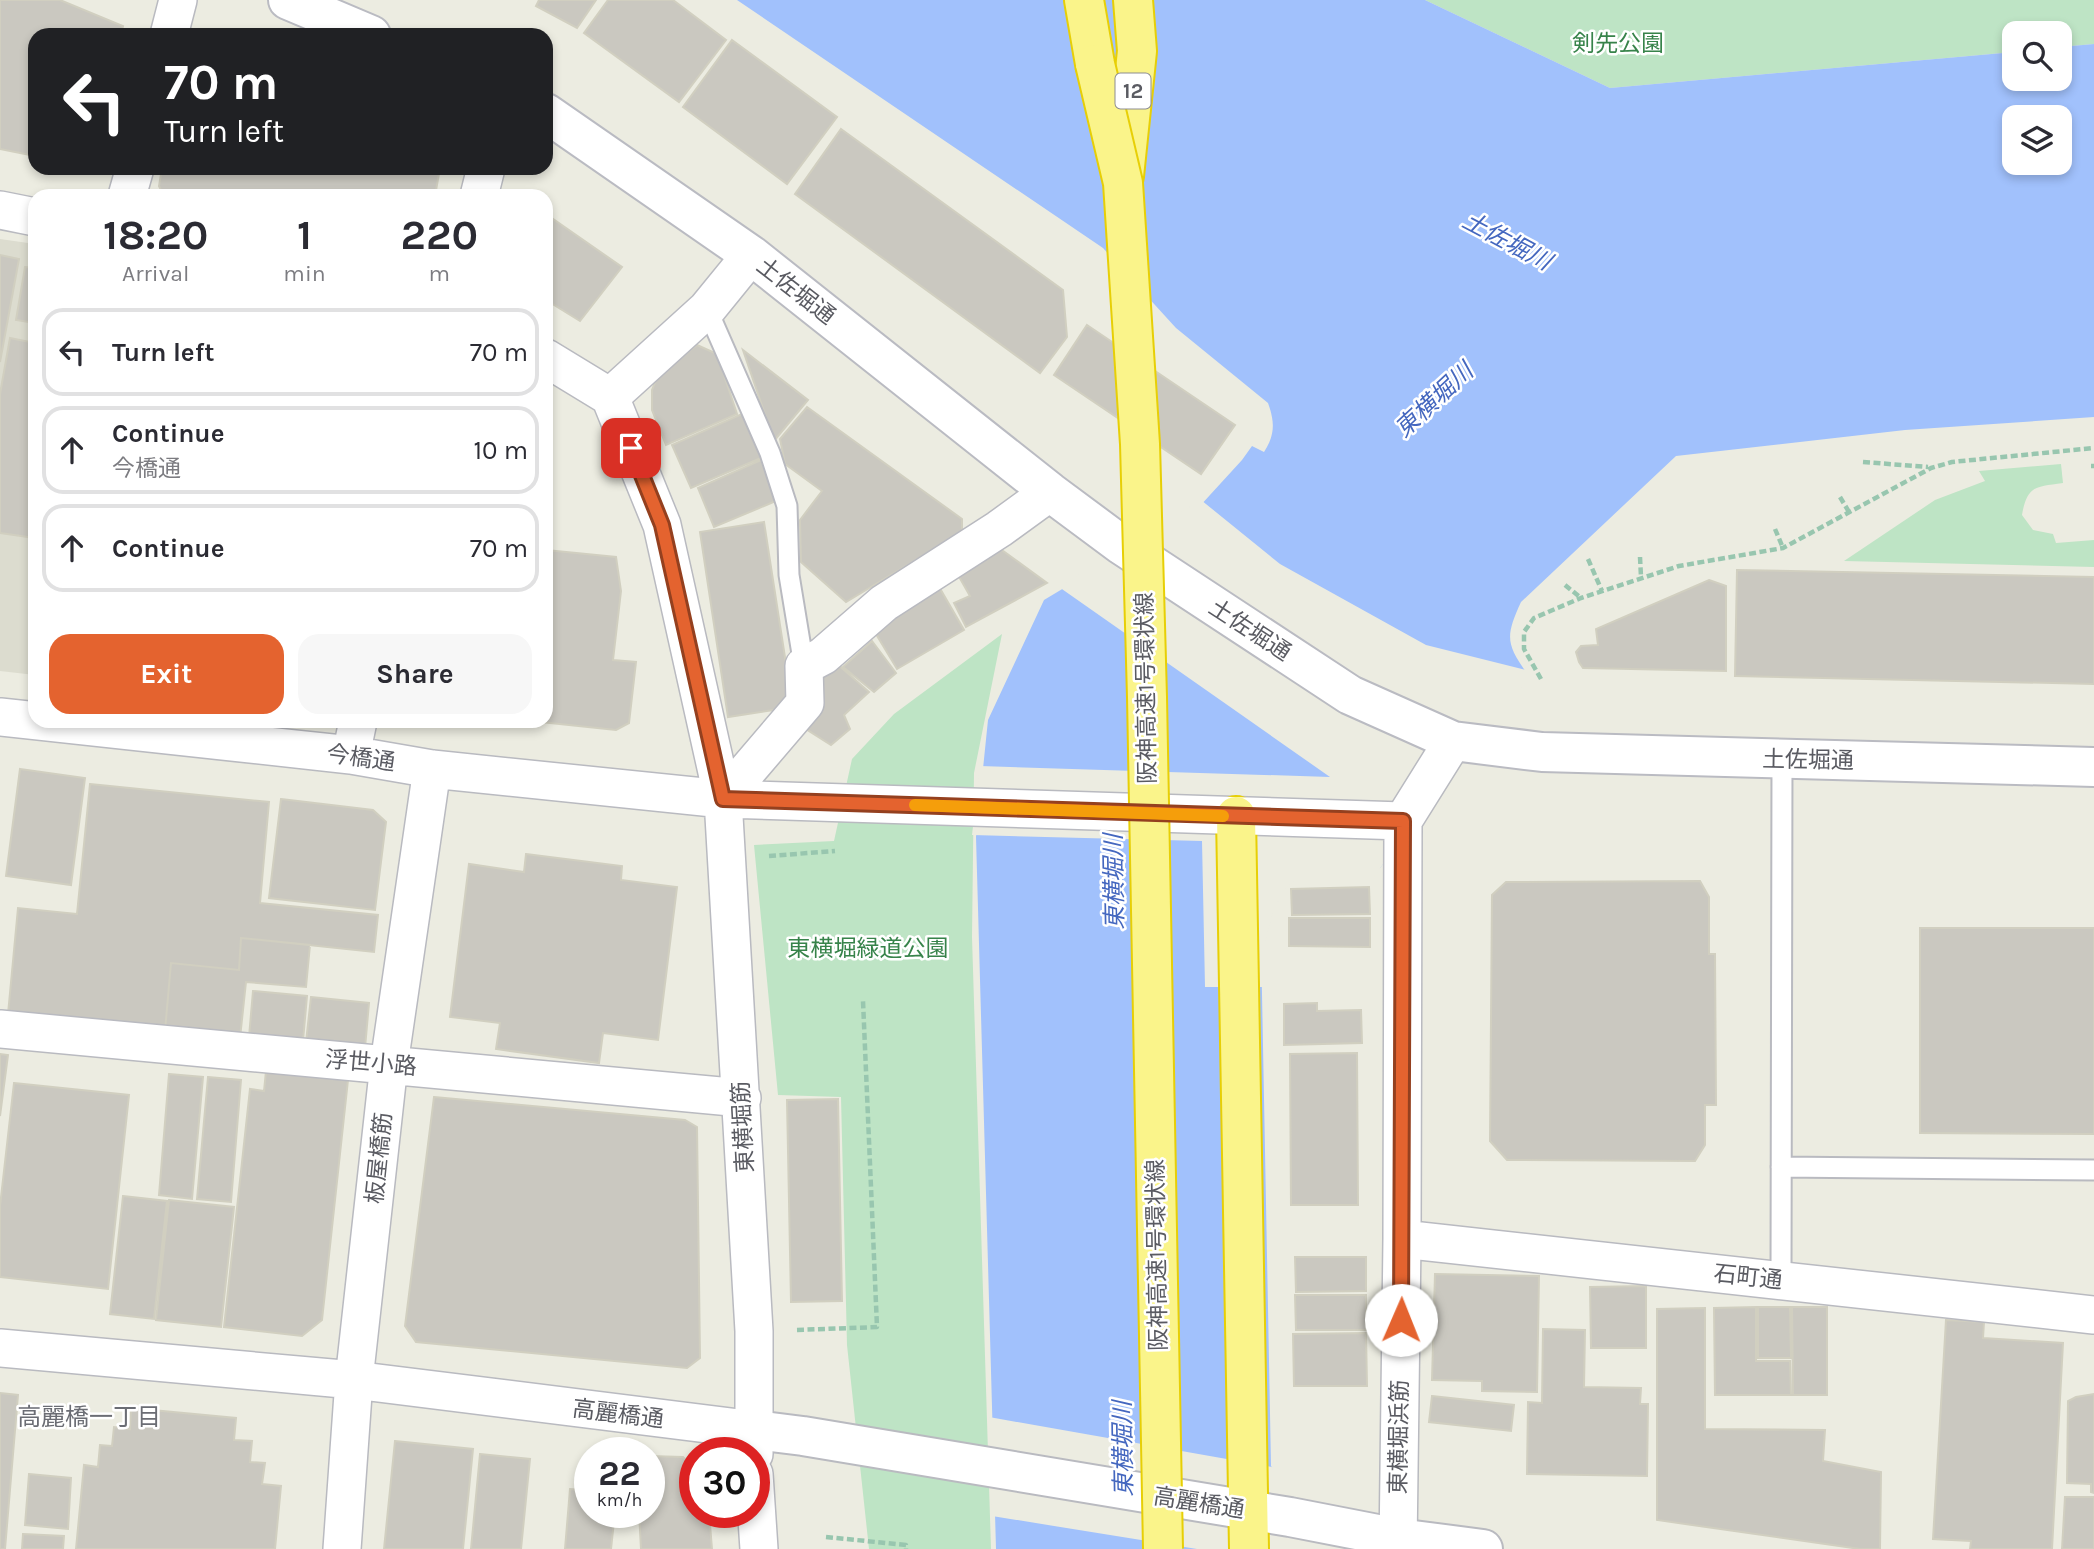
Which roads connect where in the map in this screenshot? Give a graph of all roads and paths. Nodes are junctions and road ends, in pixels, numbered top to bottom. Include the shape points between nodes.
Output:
1 (178, 0) edge
2 (289, 0) edge
3 (1084, 0) edge
4 (1133, 0) edge
5 (171, 28) edge
6 (355, 28) edge
7 (553, 118) edge
8 (1123, 183) junction
9 (0, 210) edge
10 (28, 216) edge
11 (751, 255) junction
12 (708, 309) junction
13 (553, 362) edge
14 (610, 397) junction
15 (2094, 448) edge
16 (1863, 462) dead end
17 (1931, 468) junction
18 (1050, 492) junction
19 (1840, 497) dead end
20 (1849, 512) junction
21 (1776, 529) dead end
22 (1783, 548) junction
23 (1640, 557) dead end
24 (1588, 559) dead end
25 (1641, 577) junction
26 (1565, 585) dead end
27 (1602, 591) junction
28 (1581, 598) junction
29 (804, 666) junction
30 (1541, 679) dead end
31 (0, 718) edge
32 (28, 720) edge
33 (178, 728) edge
34 (355, 738) edge
35 (1453, 741) junction
36 (1782, 760) junction
37 (2094, 767) edge
38 (432, 769) junction
39 (723, 799) junction
40 (1236, 816) junction
41 (1403, 829) junction
42 (835, 851) dead end
43 (756, 856) dead end
44 (863, 1001) dead end
45 (0, 1029) edge
46 (389, 1064) junction
47 (741, 1098) junction
48 (1781, 1167) junction
49 (2094, 1170) edge
50 (1402, 1239) junction
51 (1781, 1280) junction
52 (2094, 1315) edge
53 (754, 1331) junction
54 (0, 1348) edge
55 (354, 1380) junction
56 (751, 1437) edge
57 (765, 1437) edge
58 (770, 1440) edge
59 (1248, 1511) junction
60 (758, 1528) edge
61 (826, 1537) dead end
62 (1398, 1543) edge
63 (342, 1549) edge
64 (759, 1549) edge
65 (906, 1549) edge
66 (1163, 1549) edge
67 (1249, 1549) edge
68 (1483, 1549) edge

1 - 5 street
2 - 6 main road
3 - 8 highway, 阪神高速1号環状線, bridge
4 - 8 highway, 12 via 1137,51
7 - 11 main road, 土佐堀通
8 - 66 highway, 阪神高速1号環状線, bridge via 1140,457
9 - 10 street
11 - 12 street
11 - 18 main road, 土佐堀通
12 - 14 street
12 - 29 lane via 788,506 789,575
13 - 14 street
14 - 39 street, 東横堀筋 via 662,525
15 - 17 path
16 - 17 path
17 - 20 path
18 - 29 street via 884,603 823,656
18 - 35 main road, 土佐堀通 via 1120,544 1350,695
19 - 20 path
20 - 22 path
21 - 22 path
22 - 25 path
23 - 25 path
24 - 27 path
25 - 27 path
26 - 28 path
27 - 28 path
28 - 30 path via 1534,618 1524,632 1524,649
29 - 39 street via 805,703
31 - 32 street, 今橋通
33 - 34 street, 今橋通
34 - 38 street, 今橋通
35 - 36 main road, 土佐堀通 via 1518,750
35 - 41 street
36 - 37 main road, 土佐堀通
36 - 48 lane
38 - 39 street, 今橋通
38 - 46 street, 板屋橋筋
39 - 40 street, 今橋通
39 - 47 street, 東横堀筋
40 - 41 street via 1326,818
40 - 59 highway
41 - 50 street, 東横堀浜筋
42 - 43 path
44 - 53 path via 877,1327
45 - 46 street, 浮世小路
46 - 47 street, 浮世小路
46 - 55 street, 板屋橋筋
47 - 53 street, 東横堀筋
48 - 49 lane
48 - 51 lane
50 - 51 street, 石町通
50 - 62 street, 東横堀浜筋
51 - 52 street, 石町通
53 - 57 street, 東横堀筋
54 - 55 street, 高麗橋通
55 - 56 street, 高麗橋通
55 - 63 street, 板屋橋筋
58 - 59 main road, 高麗橋通
59 - 62 main road, 高麗橋通
59 - 67 highway
60 - 64 street
61 - 65 path via 906,1545
62 - 68 main road, 高麗橋通

